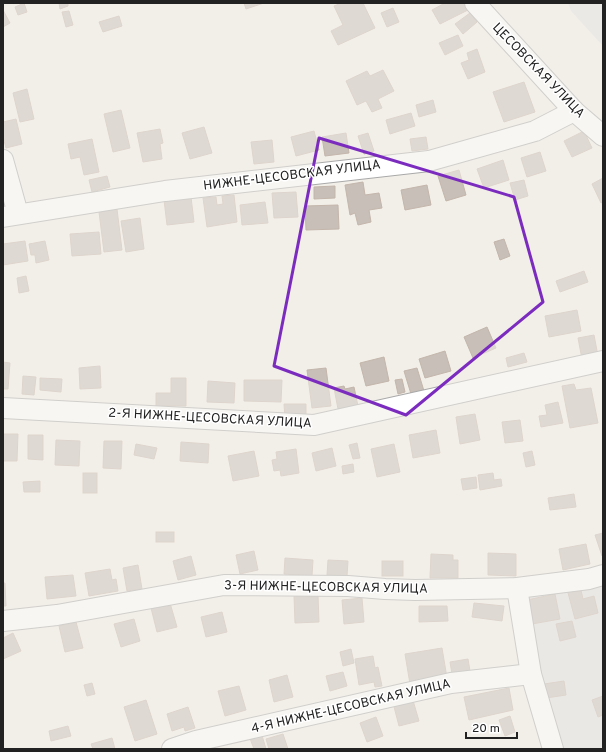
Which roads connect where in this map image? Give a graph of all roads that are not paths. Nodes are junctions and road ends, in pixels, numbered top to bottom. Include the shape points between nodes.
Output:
1 (475, 3) edge
2 (574, 110) junction
3 (603, 136) edge
4 (3, 160) edge
5 (11, 215) edge
6 (603, 361) edge
7 (3, 408) edge
8 (603, 575) edge
9 (517, 588) junction
10 (3, 621) edge
11 (531, 674) junction
12 (172, 749) edge
13 (553, 749) edge

1 - 2 street, ЦЕСОВСКАЯ УЛИЦА
2 - 3 street, ЦЕСОВСКАЯ УЛИЦА
2 - 5 street, НИЖНЕ-ЦЕСОВСКАЯ УЛИЦА via 535,131 429,161 165,191
4 - 5 street
6 - 7 street, 2-Я НИЖНЕ-ЦЕСОВСКАЯ УЛИЦА via 314,425
8 - 9 street, 3-Я НИЖНЕ-ЦЕСОВСКАЯ УЛИЦА
9 - 10 street, 3-Я НИЖНЕ-ЦЕСОВСКАЯ УЛИЦА via 415,590 348,586 224,585 57,615
9 - 11 street
11 - 12 street, 4-Я НИЖНЕ-ЦЕСОВСКАЯ УЛИЦА via 450,683
11 - 13 street

